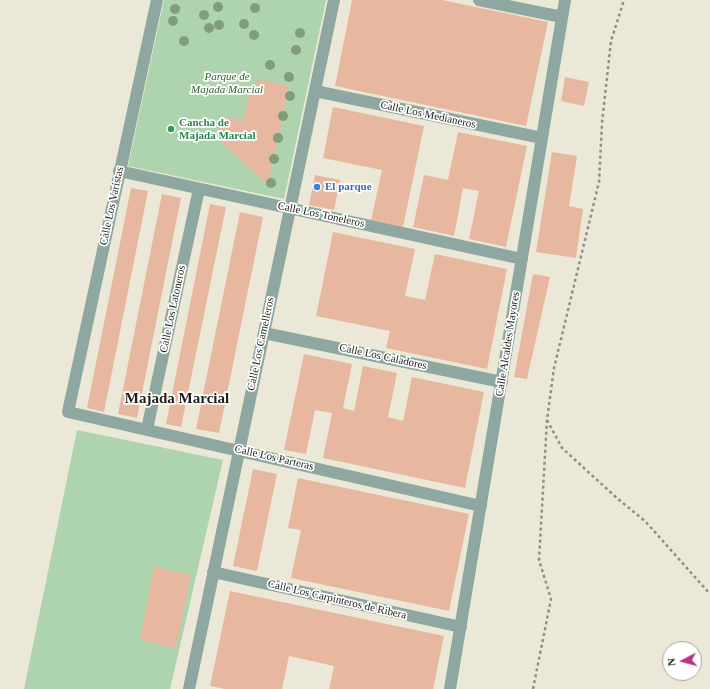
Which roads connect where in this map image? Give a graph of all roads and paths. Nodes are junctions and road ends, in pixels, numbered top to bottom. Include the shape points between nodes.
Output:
1 (157, 0) edge
2 (334, 0) edge
3 (480, 0) edge
4 (565, 0) edge
5 (624, 0) edge
6 (562, 17) junction
7 (315, 91) junction
8 (542, 138) junction
9 (119, 172) junction
10 (199, 189) junction
11 (290, 208) junction
12 (522, 259) junction
13 (264, 333) junction
14 (502, 382) junction
15 (68, 412) joint
16 (547, 420) junction
17 (147, 429) junction
18 (239, 450) junction
19 (481, 506) junction
20 (213, 572) junction
21 (710, 594) edge
22 (461, 627) junction
23 (189, 689) edge
24 (450, 689) edge
25 (533, 689) edge

1 - 9 street, Calle Los Varistas
2 - 7 street, Calle Los Camelleros
3 - 6 street
4 - 6 street, Calle Alcaldes Mayores
5 - 16 path via 611,41 602,123 599,182 554,368
6 - 8 street, Calle Alcaldes Mayores
7 - 8 street, Calle Los Medianeros
7 - 11 street, Calle Los Camelleros
8 - 12 street, Calle Alcaldes Mayores
9 - 10 street, Calle Los Toneleros
9 - 15 street, Calle Los Varistas
10 - 11 street, Calle Los Toneleros
10 - 17 street, Calle Los Latoneros
11 - 12 street, Calle Los Toneleros
11 - 13 street, Calle Los Camelleros
12 - 14 street, Calle Alcaldes Mayores
13 - 14 street, Calle Los Caladores
13 - 18 street, Calle Los Camelleros
14 - 19 street, Calle Alcaldes Mayores
15 - 17 street, Calle Los Parteras
16 - 21 path via 562,448 645,521
16 - 25 path via 539,560 551,599
17 - 18 street, Calle Los Parteras
18 - 19 street, Calle Los Parteras
18 - 20 street, Calle Los Camelleros
19 - 22 street, Calle Alcaldes Mayores
20 - 22 street, Calle Los Carpinteros de Ribera
20 - 23 street, Calle Los Camelleros
22 - 24 street, Calle Alcaldes Mayores

